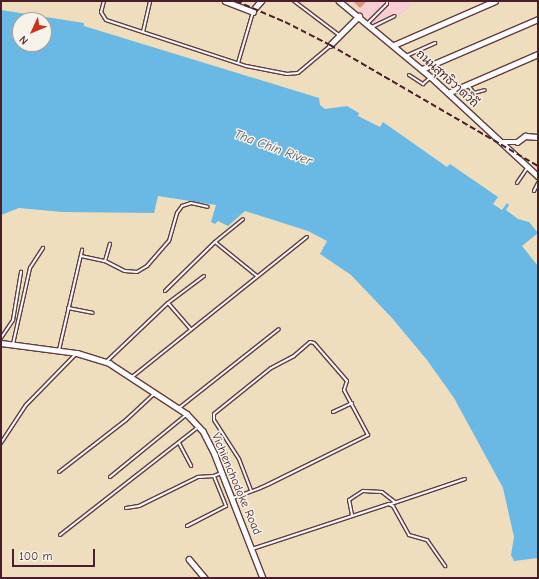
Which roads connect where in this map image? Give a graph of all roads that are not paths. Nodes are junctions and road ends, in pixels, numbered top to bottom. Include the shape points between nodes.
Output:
1 (104, 1) edge
2 (150, 1) edge
3 (226, 1) edge
4 (261, 1) edge
5 (294, 1) edge
6 (339, 1) edge
7 (387, 1) edge
8 (495, 1) edge
9 (254, 10) junction
10 (359, 16) junction
11 (395, 16) dead end
12 (538, 19) edge
13 (368, 23) junction
14 (372, 27) junction
15 (143, 32) junction
16 (340, 35) junction
17 (435, 43) dead end
18 (330, 45) joint
19 (394, 45) junction
20 (538, 54) edge
21 (406, 56) junction
22 (238, 63) junction
23 (422, 69) junction
24 (409, 75) dead end
25 (431, 77) junction
26 (468, 85) junction
27 (485, 90) dead end
28 (448, 93) junction
29 (538, 137) edge
30 (502, 142) junction
31 (528, 167) junction
32 (538, 176) edge
33 (517, 183) dead end
34 (538, 183) edge
35 (534, 191) dead end
36 (208, 207) dead end
37 (243, 219) dead end
38 (307, 237) dead end
39 (215, 242) junction
40 (110, 244) dead end
41 (44, 248) dead end
42 (82, 250) dead end
43 (81, 256) junction
44 (105, 261) junction
45 (21, 272) dead end
46 (204, 276) dead end
47 (257, 276) junction
48 (165, 291) dead end
49 (168, 303) junction
50 (68, 308) junction
51 (93, 313) dead end
52 (279, 328) dead end
53 (191, 329) junction
54 (1, 338) edge
55 (1, 343) edge
56 (13, 345) junction
57 (59, 351) junction
58 (77, 353) junction
59 (106, 362) junction
60 (132, 377) junction
61 (156, 392) junction
62 (352, 403) junction
63 (179, 408) junction
64 (333, 412) dead end
65 (187, 414) junction
66 (199, 426) junction
67 (1, 443) edge
68 (178, 443) junction
69 (191, 466) dead end
70 (59, 472) dead end
71 (222, 472) junction
72 (214, 476) junction
73 (110, 477) dead end
74 (466, 479) dead end
75 (251, 491) junction
76 (233, 498) junction
77 (395, 502) junction
78 (391, 504) junction
79 (126, 508) dead end
80 (352, 515) junction
81 (187, 526) dead end
82 (60, 535) dead end
83 (252, 549) junction
84 (188, 559) dead end
85 (445, 566) dead end
86 (262, 576) edge
87 (205, 578) edge
88 (257, 578) edge

1 - 15 lane via 101,12 106,20
2 - 15 lane
3 - 9 street
4 - 9 street
5 - 16 lane
6 - 10 street, ถนนสุทธิวาตวิถี
7 - 13 lane
8 - 19 street
9 - 22 lane
10 - 13 street, ถนนสุทธิวาตวิถี
10 - 16 street
11 - 14 lane
12 - 23 street
13 - 14 street, ถนนสุทธิวาตวิถี
14 - 19 street, ถนนสุทธิวาตวิถี
15 - 22 lane
16 - 18 street
17 - 21 lane
18 - 22 lane via 298,73 287,74
19 - 21 street, ถนนสุทธิวาตวิถี
20 - 26 street
21 - 23 street, ถนนสุทธิวาตวิถี
23 - 25 street, ถนนสุทธิวาตวิถี
24 - 25 lane via 423,84
25 - 28 street, ถนนสุทธิวาตวิถี
26 - 27 lane via 474,93
26 - 28 street
28 - 30 street, ถนนสุทธิวาตวิถี
29 - 30 street via 525,136 517,142
30 - 31 street, ถนนสุทธิวาตวิถี
31 - 32 street, ถนนสุทธิวาตวิถี
31 - 33 lane
34 - 35 lane
36 - 44 lane via 191,203 182,206 177,213 169,241 142,270 128,272
37 - 39 lane
38 - 47 lane
39 - 47 lane
39 - 48 lane
40 - 44 lane
41 - 56 lane via 30,268
42 - 43 lane
43 - 44 lane
43 - 50 lane
45 - 54 lane via 13,320
46 - 49 lane
47 - 53 lane
49 - 53 lane
49 - 59 lane
50 - 51 lane
50 - 57 lane
52 - 63 lane
53 - 60 lane
55 - 56 street, Vichienchodoke Road
56 - 57 street, Vichienchodoke Road
57 - 58 street, Vichienchodoke Road
58 - 59 street, Vichienchodoke Road
58 - 67 lane via 26,406
59 - 60 street, Vichienchodoke Road
60 - 61 street, Vichienchodoke Road
61 - 63 street, Vichienchodoke Road
61 - 70 lane via 126,420
62 - 64 lane
62 - 75 lane via 369,432 366,437
62 - 75 lane via 344,390 348,383 345,378 314,343 310,342 294,356 271,368 218,410 214,414 214,420 239,460
63 - 65 street, Vichienchodoke Road
65 - 66 street, Vichienchodoke Road
65 - 73 lane
66 - 68 lane
66 - 71 street, Vichienchodoke Road
68 - 69 lane
68 - 82 lane
71 - 72 lane
71 - 76 street, Vichienchodoke Road
72 - 79 lane via 198,477 139,506
72 - 81 lane via 226,506
74 - 77 lane
75 - 76 lane
76 - 83 street, Vichienchodoke Road
77 - 78 lane
77 - 80 lane via 382,492 363,491 349,500
78 - 80 lane
78 - 85 lane via 409,535 427,540
80 - 83 lane
83 - 86 street, Vichienchodoke Road
84 - 87 street
86 - 88 street

